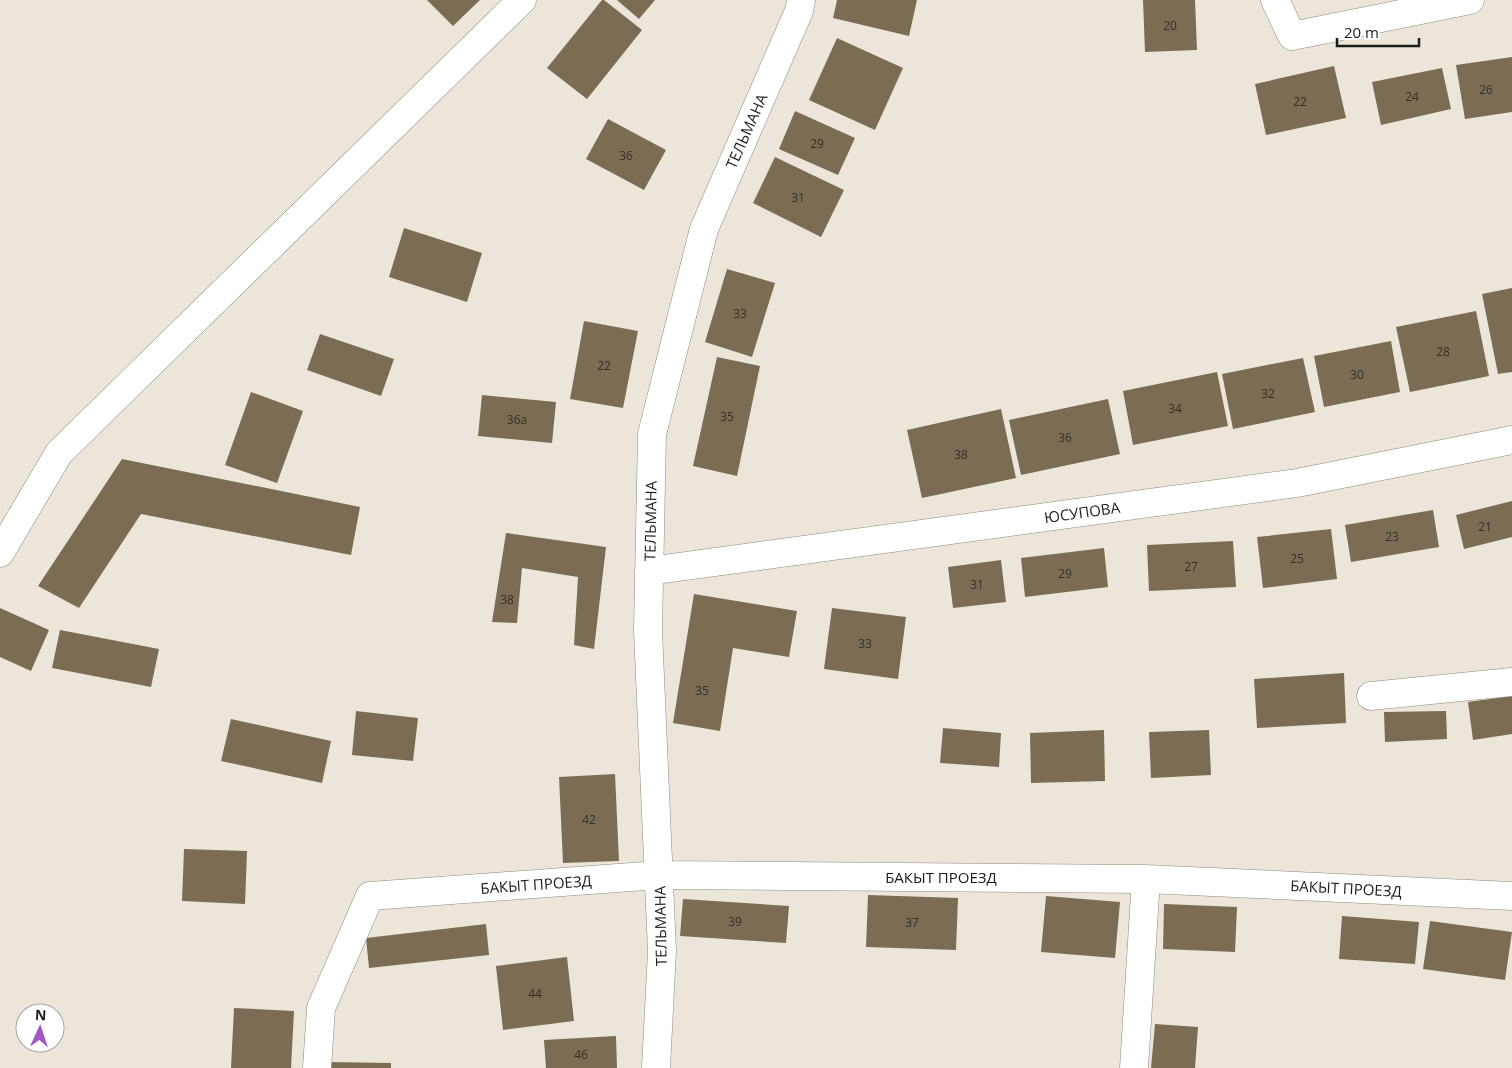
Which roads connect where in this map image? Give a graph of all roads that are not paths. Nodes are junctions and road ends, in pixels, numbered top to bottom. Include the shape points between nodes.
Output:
1 (522, 0) edge
2 (802, 0) edge
3 (1275, 0) edge
4 (1470, 0) edge
5 (1512, 440) edge
6 (0, 553) edge
7 (649, 571) junction
8 (1512, 682) edge
9 (1371, 696) dead end
10 (659, 875) junction
11 (1146, 879) junction
12 (1512, 896) edge
13 (317, 1068) edge
14 (656, 1068) edge
15 (1134, 1068) edge

1 - 6 street via 59,453
2 - 7 street, ТЕЛЬМАНА via 704,229 652,434
3 - 4 street via 1292,36
5 - 7 street, ЮСУПОВА via 1297,483
7 - 10 street, ТЕЛЬМАНА via 648,631
8 - 9 street
10 - 11 street, БАКЫТ ПРОЕЗД
10 - 13 street, БАКЫТ ПРОЕЗД via 370,896 321,1008
10 - 14 street, ТЕЛЬМАНА via 662,951
11 - 12 street, БАКЫТ ПРОЕЗД
11 - 15 street

